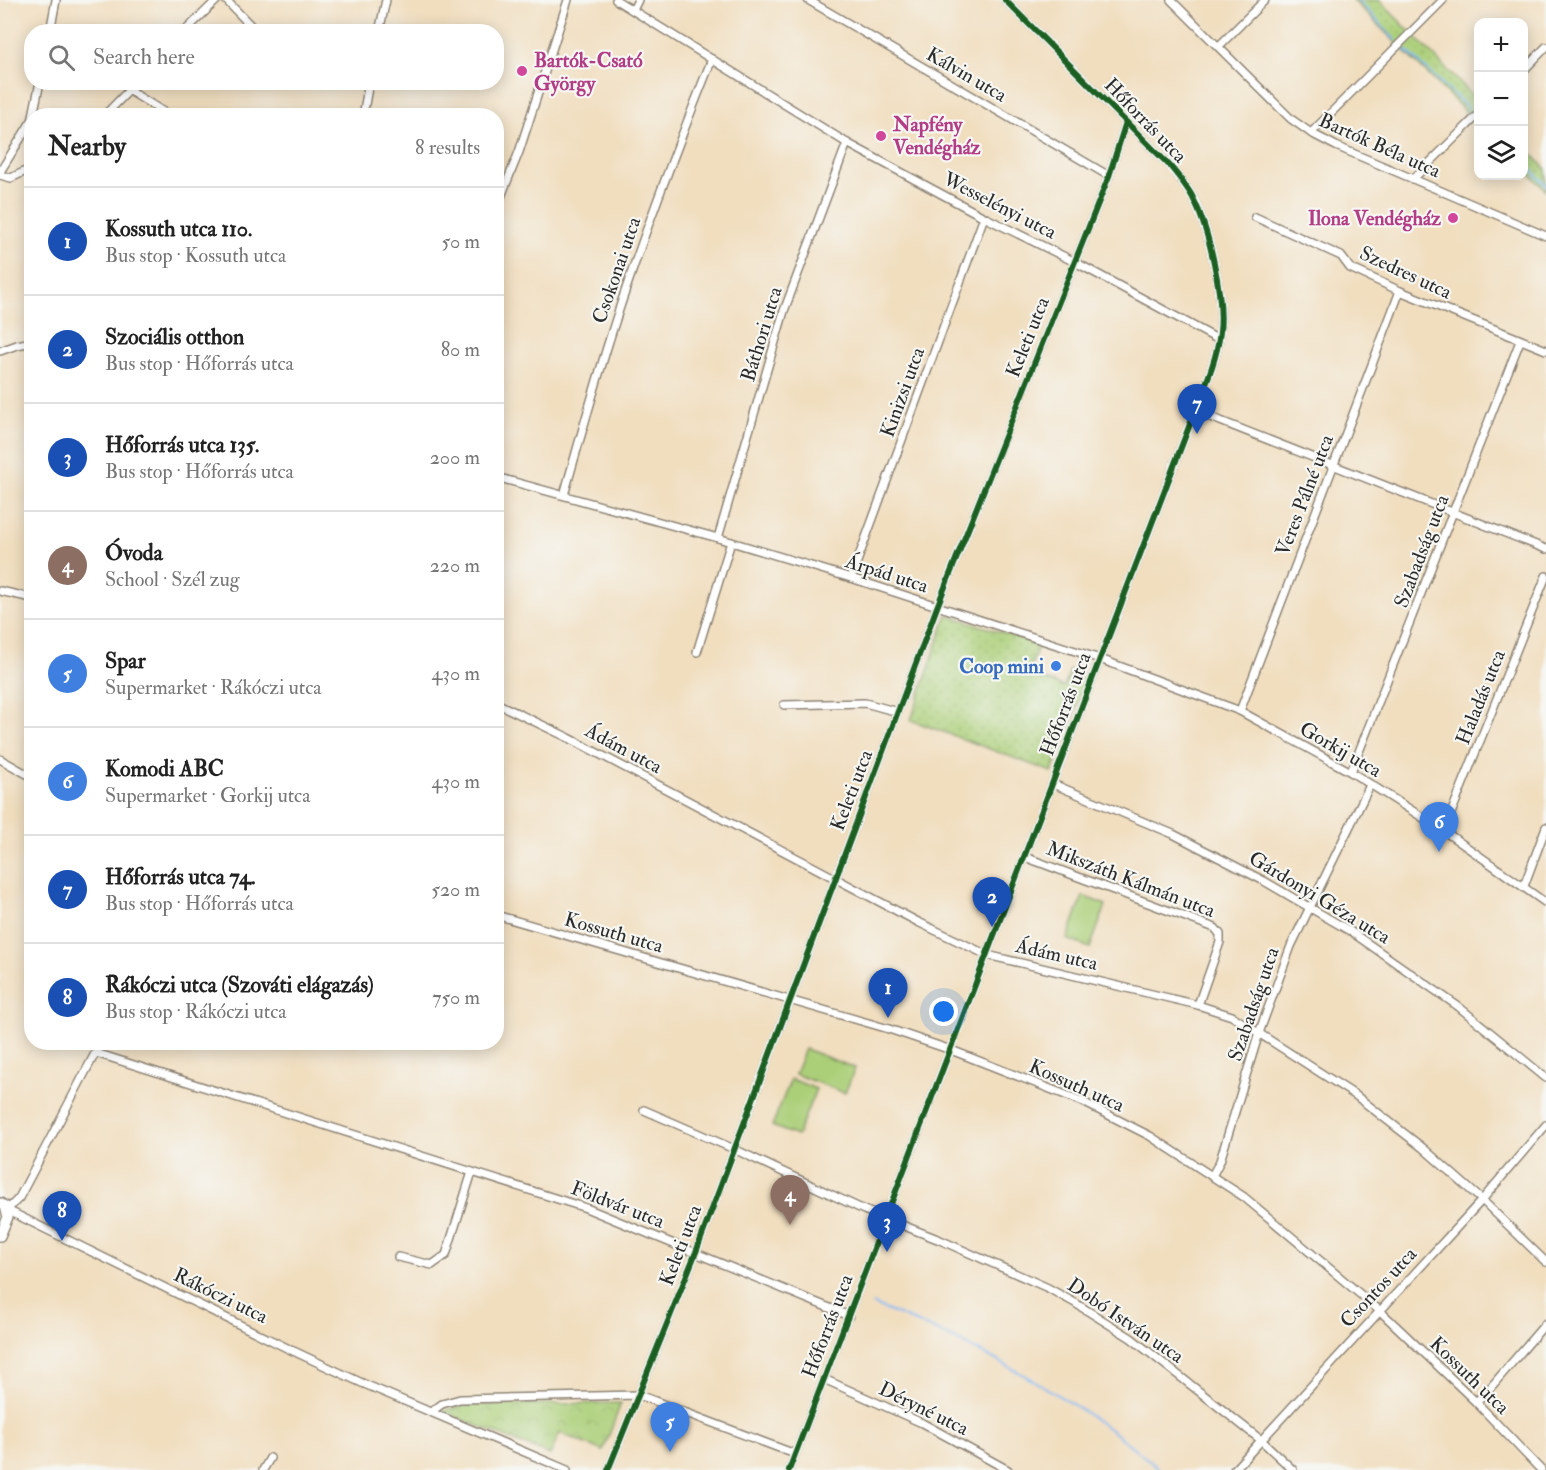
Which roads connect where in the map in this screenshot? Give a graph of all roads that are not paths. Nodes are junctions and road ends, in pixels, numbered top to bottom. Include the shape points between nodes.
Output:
1 (56, 0) edge
2 (217, 0) edge
3 (226, 0) edge
4 (386, 0) edge
5 (568, 0) edge
6 (616, 0) edge
7 (638, 0) edge
8 (808, 0) edge
9 (1005, 0) edge
10 (1171, 0) edge
11 (1265, 0) edge
12 (1443, 0) edge
13 (633, 10) junction
14 (52, 24) edge
15 (192, 24) edge
16 (249, 24) edge
17 (381, 24) edge
18 (1219, 46) junction
19 (1546, 47) edge
20 (712, 59) junction
21 (1528, 66) edge
22 (38, 90) edge
23 (368, 90) edge
24 (130, 91) joint
25 (34, 108) edge
26 (112, 108) edge
27 (157, 108) edge
28 (364, 108) edge
29 (1474, 119) edge
30 (1126, 122) junction
31 (24, 132) edge
32 (1311, 133) junction
33 (847, 143) junction
34 (24, 172) edge
35 (0, 174) edge
36 (1109, 176) junction
37 (1413, 178) junction
38 (504, 189) edge
39 (984, 217) junction
40 (1255, 217) dead end
41 (1546, 236) edge
42 (1075, 262) junction
43 (1400, 291) junction
44 (1219, 340) junction
45 (1520, 340) junction
46 (24, 344) edge
47 (0, 351) edge
48 (1546, 351) edge
49 (1195, 411) junction
50 (1333, 464) junction
51 (504, 479) edge
52 (564, 495) junction
53 (1454, 513) junction
54 (718, 538) junction
55 (731, 542) junction
56 (1546, 549) edge
57 (1546, 576) edge
58 (851, 578) junction
59 (0, 591) edge
60 (24, 596) edge
61 (937, 607) junction
62 (697, 652) dead end
63 (1100, 659) junction
64 (784, 705) dead end
65 (504, 707) edge
66 (1240, 711) junction
67 (898, 712) junction
68 (0, 759) edge
69 (24, 772) edge
70 (1351, 772) junction
71 (1053, 784) junction
72 (1370, 784) junction
73 (1546, 827) edge
74 (1444, 831) junction
75 (1025, 857) junction
76 (835, 878) junction
77 (1524, 886) junction
78 (1546, 903) edge
79 (1308, 907) junction
80 (504, 917) edge
81 (987, 955) junction
82 (789, 1001) junction
83 (1198, 1005) junction
84 (1259, 1033) junction
85 (97, 1050) edge
86 (951, 1050) junction
87 (96, 1053) junction
88 (1546, 1078) edge
89 (644, 1110) dead end
90 (1546, 1125) edge
91 (734, 1149) junction
92 (472, 1172) junction
93 (1212, 1176) junction
94 (1482, 1200) junction
95 (4, 1206) edge
96 (886, 1218) junction
97 (0, 1236) edge
98 (696, 1252) junction
99 (398, 1257) dead end
100 (1546, 1262) edge
101 (1379, 1310) junction
102 (849, 1316) junction
103 (1546, 1323) edge
104 (824, 1379) junction
105 (639, 1395) junction
106 (1476, 1402) junction
107 (431, 1412) junction
108 (1261, 1440) junction
109 (795, 1454) junction
110 (270, 1458) dead end
111 (263, 1470) edge
112 (567, 1470) edge
113 (608, 1470) edge
114 (789, 1470) edge
115 (1008, 1470) edge
116 (1234, 1470) edge
117 (1293, 1470) edge
118 (1542, 1470) edge

1 - 14 street
2 - 15 street
3 - 16 street
4 - 17 street
5 - 38 street
6 - 13 street, Wesselényi utca
7 - 13 street
8 - 36 street, Kálvin utca
9 - 30 street, Hőforrás utca
10 - 18 street, Bartók Béla utca
11 - 18 street
12 - 32 street
13 - 20 street, Wesselényi utca
18 - 32 street, Bartók Béla utca via 1286,114
19 - 21 street
20 - 33 street, Wesselényi utca
20 - 52 street, Csokonai utca via 626,287
22 - 25 street
23 - 28 street
24 - 26 street
24 - 27 street
29 - 37 street
30 - 36 street, Keleti utca
30 - 44 street, Hőforrás utca via 1178,176 1197,207 1220,297
31 - 35 street
32 - 37 street, Bartók Béla utca
33 - 39 street, Wesselényi utca
33 - 54 street, Báthori utca via 784,311
34 - 35 street via 11,178
36 - 42 street, Keleti utca
37 - 41 street, Bartók Béla utca
39 - 42 street, Wesselényi utca
39 - 58 street, Kinizsi utca
40 - 43 street, Szedres utca via 1341,256 1350,267
42 - 44 street, Wesselényi utca
42 - 61 street, Keleti utca
43 - 45 street, Szedres utca
43 - 50 street, Veres Pálné utca
44 - 49 street, Hőforrás utca
45 - 48 street, Szedres utca
45 - 53 street, Szabadság utca
46 - 47 street
49 - 50 street
49 - 63 street, Hőforrás utca
50 - 53 street
50 - 66 street, Veres Pálné utca
51 - 52 street, Árpád utca
52 - 54 street, Árpád utca
53 - 56 street
53 - 70 street, Szabadság utca
54 - 55 street, Árpád utca
55 - 58 street, Árpád utca
55 - 62 street
57 - 74 street, Haladás utca
58 - 61 street, Árpád utca
59 - 60 street
61 - 63 street, Árpád utca
61 - 67 street, Keleti utca
63 - 66 street, Gorkij utca
63 - 71 street, Hőforrás utca
64 - 67 street via 866,703
65 - 76 street, Ádám utca
66 - 70 street, Gorkij utca
67 - 76 street, Keleti utca
68 - 69 street
70 - 72 street, Gorkij utca
71 - 75 street, Hőforrás utca
71 - 79 street, Gárdonyi Géza utca via 1173,834
72 - 74 street, Gorkij utca
72 - 79 street, Szabadság utca
73 - 77 street
74 - 77 street, Gorkij utca
75 - 81 street, Hőforrás utca
75 - 83 street, Mikszáth Kálmán utca via 1215,928 1220,942
76 - 81 street, Ádám utca
76 - 82 street, Keleti utca
77 - 78 street, Gorkij utca
79 - 84 street, Szabadság utca
79 - 88 street, Gárdonyi Géza utca via 1368,943 1459,1007
80 - 82 street, Kossuth utca
81 - 83 street, Ádám utca
81 - 86 street, Hőforrás utca
82 - 86 street, Kossuth utca
82 - 91 street, Keleti utca
83 - 84 street, Ádám utca via 1224,1012
84 - 93 street, Szabadság utca
84 - 94 street, Ádám utca via 1355,1095
85 - 87 street
86 - 93 street, Kossuth utca via 1081,1101 1150,1136
86 - 96 street, Hőforrás utca
87 - 92 street, Földvár utca
87 - 95 street via 19,1198
89 - 91 street, Dobó István utca
90 - 94 street, Csontos utca
91 - 96 street, Dobó István utca
91 - 98 street, Keleti utca
92 - 98 street, Földvár utca via 586,1208
92 - 99 street via 446,1255 432,1264
93 - 101 street, Kossuth utca via 1244,1197
94 - 100 street, Ádám utca
94 - 101 street, Csontos utca
95 - 97 main road via 9,1217
95 - 107 street, Rákóczi utca via 289,1349
96 - 102 street, Hőforrás utca
96 - 108 street, Dobó István utca via 1075,1303 1131,1338
98 - 102 street, Földvár utca
98 - 105 street, Keleti utca
101 - 106 street, Kossuth utca
101 - 108 street, Csontos utca
102 - 104 street, Hőforrás utca
103 - 106 street
104 - 109 street, Hőforrás utca
104 - 115 street, Déryné utca via 922,1423
105 - 107 street via 460,1398
105 - 109 street
105 - 113 street, Keleti utca
106 - 118 street, Kossuth utca
107 - 112 street, Rákóczi utca
108 - 116 street, Csontos utca
108 - 117 street, Dobó István utca
109 - 114 street, Hőforrás utca
110 - 111 street

